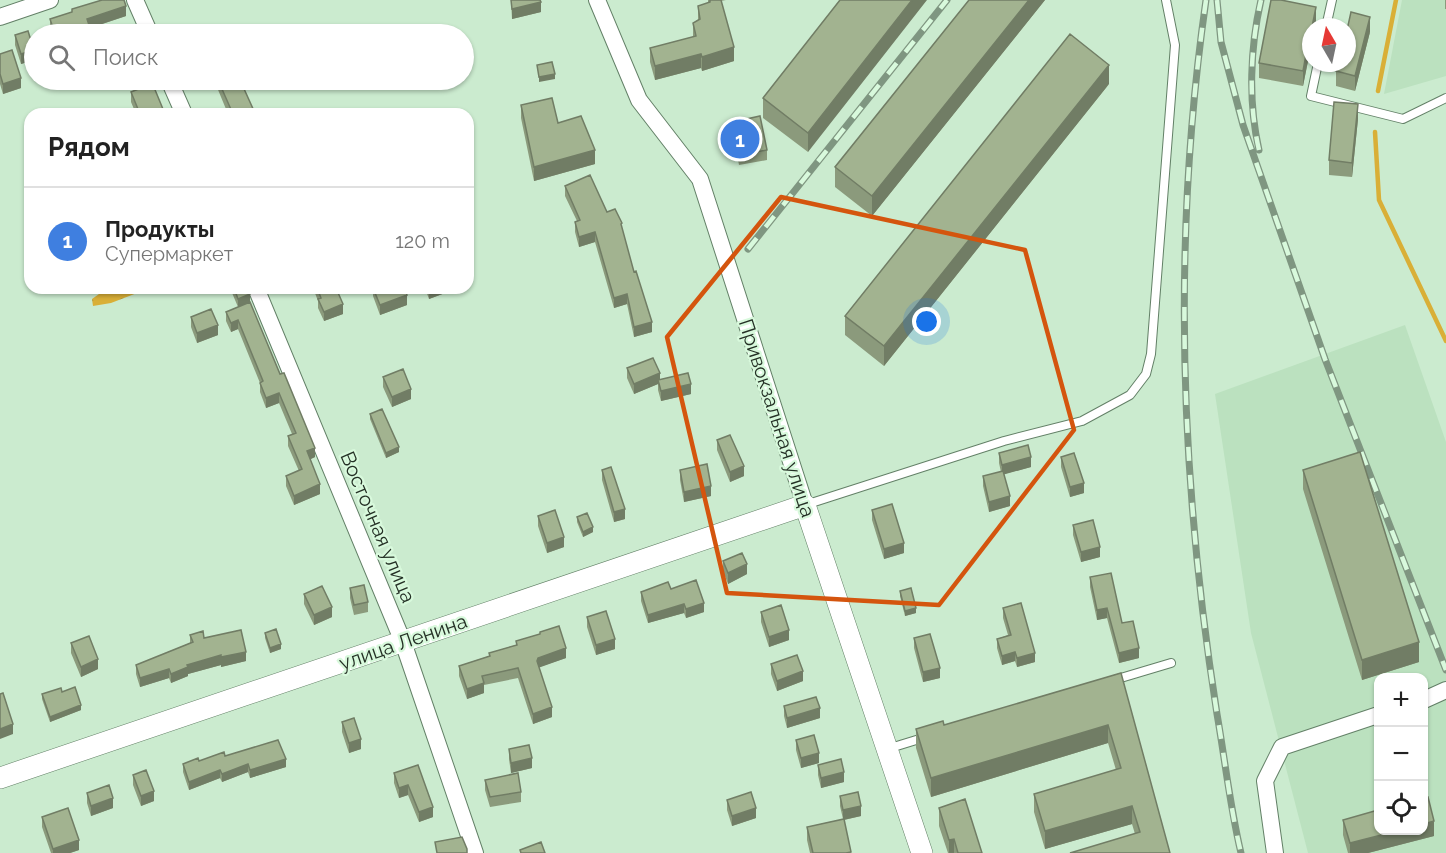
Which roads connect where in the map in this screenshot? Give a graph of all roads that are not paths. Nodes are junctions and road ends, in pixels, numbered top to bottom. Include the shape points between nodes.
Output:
1 (50, 0) edge
2 (135, 0) edge
3 (597, 0) edge
4 (1166, 0) edge
5 (1332, 0) edge
6 (0, 17) edge
7 (1328, 18) edge
8 (146, 24) edge
9 (1316, 72) edge
10 (173, 90) edge
11 (1446, 98) edge
12 (181, 108) edge
13 (258, 294) edge
14 (805, 506) junction
15 (403, 642) junction
16 (1171, 663) dead end
17 (1103, 684) edge
18 (1446, 690) edge
19 (1428, 698) edge
20 (1374, 716) edge
21 (932, 735) edge
22 (886, 749) junction
23 (0, 778) edge
24 (475, 853) edge
25 (922, 853) edge
26 (1275, 853) edge

1 - 6 street
2 - 8 street
3 - 14 street, Привокзальная улица via 639,100 700,179
4 - 14 lane via 1175,45 1151,354 1146,374 1130,395 1082,421 1004,441
5 - 7 lane
9 - 11 lane via 1311,96 1403,119
10 - 12 street
13 - 15 street, Восточная улица
14 - 15 street, улица Ленина
14 - 22 street, Привокзальная улица
15 - 23 street, улица Ленина
15 - 24 street, Восточная улица
16 - 17 lane
18 - 19 street
20 - 26 street via 1282,747 1265,781
21 - 22 lane
22 - 25 street, Привокзальная улица

